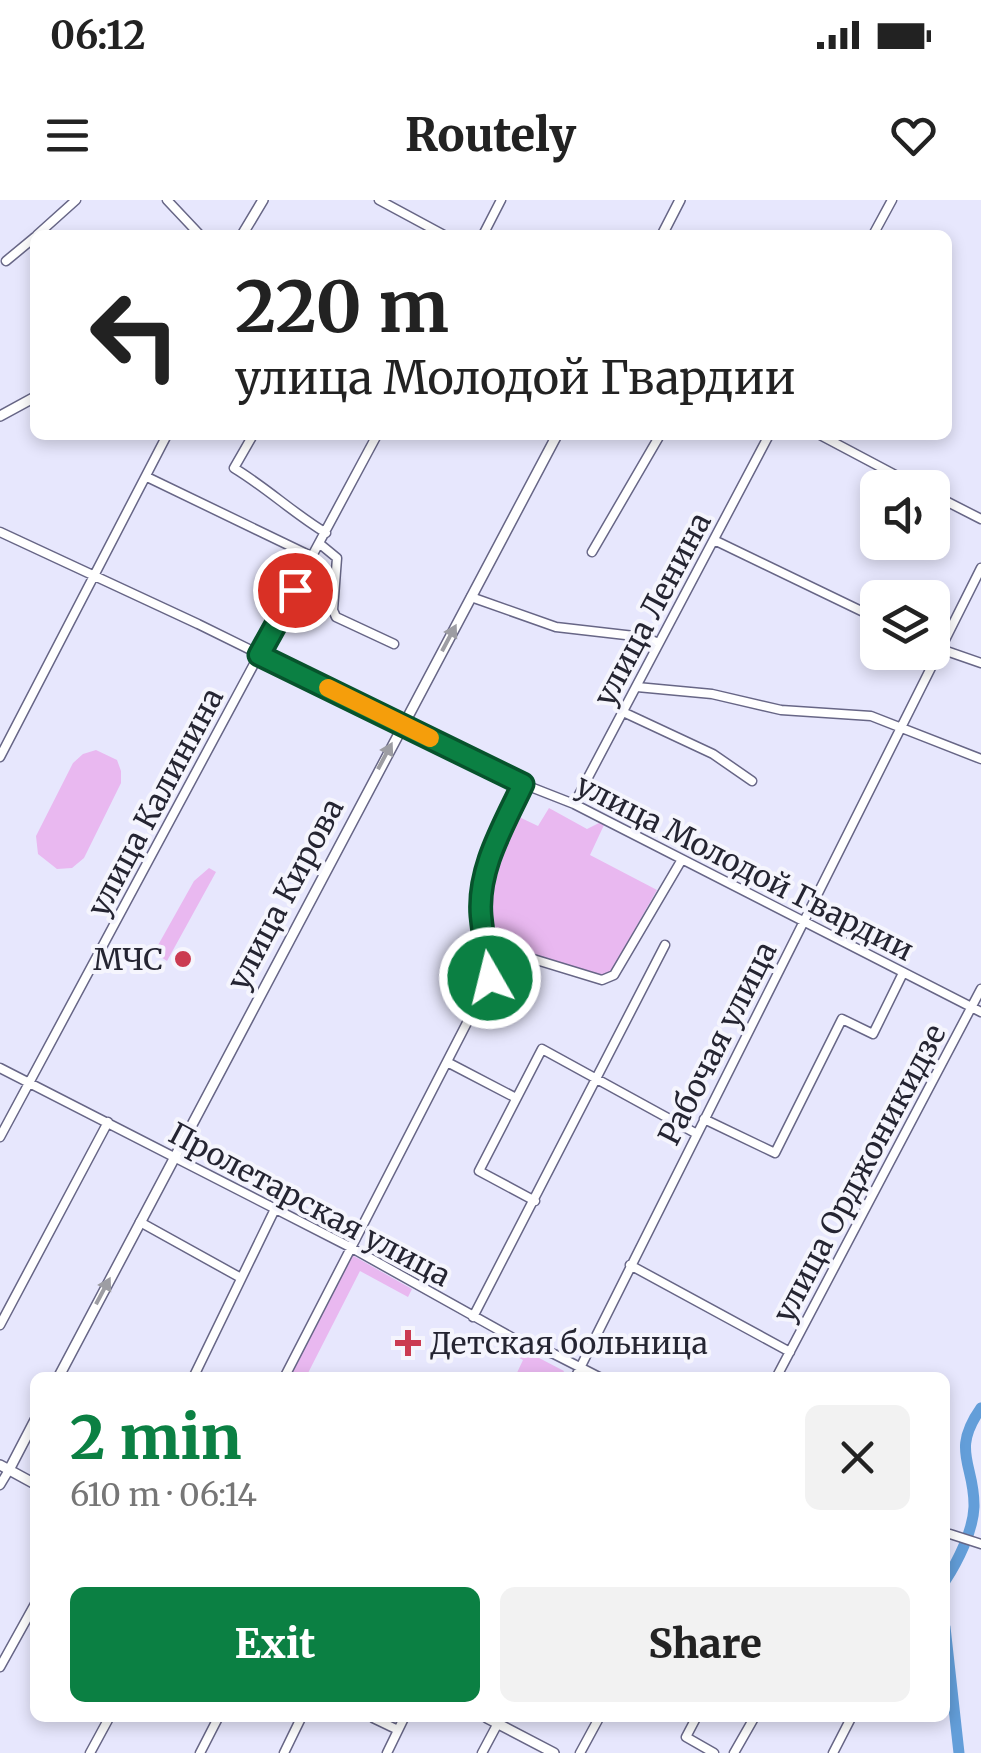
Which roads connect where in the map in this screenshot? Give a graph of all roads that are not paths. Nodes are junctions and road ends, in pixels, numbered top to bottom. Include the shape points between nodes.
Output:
1 (76, 200) edge
2 (168, 200) edge
3 (263, 200) edge
4 (379, 200) edge
5 (501, 200) edge
6 (680, 200) edge
7 (892, 200) edge
8 (43, 230) edge
9 (195, 230) edge
10 (245, 230) edge
11 (435, 230) edge
12 (485, 230) edge
13 (665, 230) edge
14 (876, 230) edge
15 (30, 241) edge
16 (6, 261) dead end
17 (30, 400) edge
18 (0, 416) edge
19 (165, 440) edge
20 (250, 440) edge
21 (375, 440) edge
22 (553, 440) edge
23 (657, 440) edge
24 (766, 440) edge
25 (829, 440) edge
26 (886, 470) edge
27 (147, 477) junction
28 (950, 503) edge
29 (981, 519) edge
30 (0, 532) edge
31 (326, 532) junction
32 (714, 540) junction
33 (320, 544) junction
34 (592, 552) dead end
35 (313, 557) junction
36 (981, 568) edge
37 (94, 576) junction
38 (471, 596) junction
39 (860, 611) edge
40 (950, 623) edge
41 (659, 643) junction
42 (394, 644) dead end
43 (950, 653) edge
44 (259, 655) junction
45 (981, 663) edge
46 (926, 670) edge
47 (636, 687) junction
48 (623, 712) junction
49 (402, 724) junction
50 (900, 729) junction
51 (0, 756) edge
52 (981, 759) edge
53 (752, 780) dead end
54 (523, 784) junction
55 (574, 804) junction
56 (681, 861) junction
57 (802, 922) junction
58 (484, 935) junction
59 (665, 945) dead end
60 (903, 973) junction
61 (981, 989) edge
62 (971, 1008) junction
63 (981, 1012) edge
64 (446, 1062) junction
65 (0, 1068) edge
66 (597, 1080) junction
67 (30, 1082) junction
68 (516, 1098) junction
69 (704, 1119) junction
70 (108, 1122) junction
71 (2, 1130) edge
72 (696, 1134) junction
73 (174, 1157) junction
74 (535, 1201) junction
75 (275, 1208) junction
76 (140, 1222) junction
77 (350, 1247) junction
78 (630, 1265) junction
79 (241, 1278) junction
80 (473, 1317) junction
81 (0, 1325) edge
82 (790, 1352) junction
83 (580, 1367) junction
84 (61, 1372) edge
85 (195, 1372) edge
86 (287, 1372) edge
87 (577, 1372) edge
88 (590, 1372) edge
89 (779, 1372) edge
90 (30, 1430) edge
91 (4, 1468) edge
92 (30, 1481) edge
93 (0, 1485) edge
94 (950, 1535) edge
95 (978, 1544) edge
96 (30, 1613) edge
97 (0, 1668) edge
98 (107, 1722) edge
99 (216, 1722) edge
100 (299, 1722) edge
101 (381, 1722) edge
102 (402, 1722) edge
103 (597, 1722) edge
104 (694, 1722) edge
105 (752, 1722) edge
106 (848, 1722) edge
107 (498, 1723) joint
108 (398, 1730) junction
109 (90, 1753) edge
110 (200, 1753) edge
111 (284, 1753) edge
112 (386, 1753) edge
113 (482, 1753) edge
114 (554, 1753) edge
115 (580, 1753) edge
116 (714, 1753) edge
117 (734, 1753) edge
118 (833, 1753) edge

1 - 8 street
2 - 9 street
3 - 10 street
4 - 11 street
5 - 12 street
6 - 13 street
7 - 14 street
15 - 16 street
17 - 18 street
19 - 27 street
20 - 31 street via 234,468
21 - 31 street, улица Калинина
22 - 38 street, улица Кирова
23 - 34 street
24 - 32 street, улица Ленина
25 - 26 street
27 - 35 street
27 - 37 street
28 - 29 street
30 - 37 street, улица Молодой Гвардии
31 - 33 street, улица Калинина
32 - 39 street
32 - 41 street, улица Ленина
33 - 35 street, улица Калинина
33 - 42 street via 338,558 336,617
35 - 44 street, улица Калинина
36 - 40 street, Рабочая улица
37 - 44 street, улица Молодой Гвардии
37 - 51 street
38 - 41 street via 556,626
49 -> 38 street, улица Кирова
41 - 47 street, улица Ленина
43 - 45 street
44 - 49 street, улица Молодой Гвардии
44 - 67 street, улица Калинина
46 - 50 street, Рабочая улица
47 - 48 street, улица Ленина
47 - 50 street via 781,710 871,716
48 - 53 street
48 - 55 street, улица Ленина
49 - 54 street, улица Молодой Гвардии
73 -> 49 street, улица Кирова
50 - 52 street
50 - 57 street, Рабочая улица
54 - 55 street, улица Молодой Гвардии
54 - 58 street via 488,860
55 - 56 street, улица Молодой Гвардии
56 - 57 street, улица Молодой Гвардии
56 - 58 street via 614,974 602,980 506,951
57 - 60 street, улица Молодой Гвардии
57 - 69 street, Рабочая улица
58 - 64 street via 490,978
59 - 66 street
60 - 62 street, улица Молодой Гвардии
60 - 69 street via 873,1034 842,1019 775,1153
61 - 62 street, улица Орджоникидзе
62 - 63 street, улица Молодой Гвардии
62 - 82 street, улица Орджоникидзе
64 - 68 street
64 - 77 street
65 - 67 street, Пролетарская улица
66 - 68 street via 542,1050
66 - 72 street
66 - 74 street
67 - 70 street, Пролетарская улица
67 - 71 street, улица Калинина
68 - 74 street via 479,1171
69 - 72 street, Рабочая улица
70 - 73 street, Пролетарская улица
70 - 81 street
72 - 78 street, Рабочая улица
73 - 75 street, Пролетарская улица
73 - 76 street, улица Кирова
74 - 80 street
75 - 77 street, Пролетарская улица
75 - 79 street
76 - 79 street
84 -> 76 street, улица Кирова
77 - 80 street, Пролетарская улица
77 - 86 street
78 - 82 street
78 - 83 street, Рабочая улица
79 - 85 street
80 - 83 street, Пролетарская улица
82 - 89 street, улица Орджоникидзе
83 - 87 street, Рабочая улица
83 - 88 street, Пролетарская улица
90 - 91 street
91 - 92 street
91 - 93 street
94 - 95 street
96 - 97 street
98 - 109 street
99 - 110 street
100 - 111 street
101 - 108 street
102 - 108 street
103 - 115 street
104 - 116 street via 686,1737
105 - 117 street
106 - 118 street
107 - 113 street
107 - 114 street
108 - 112 street

